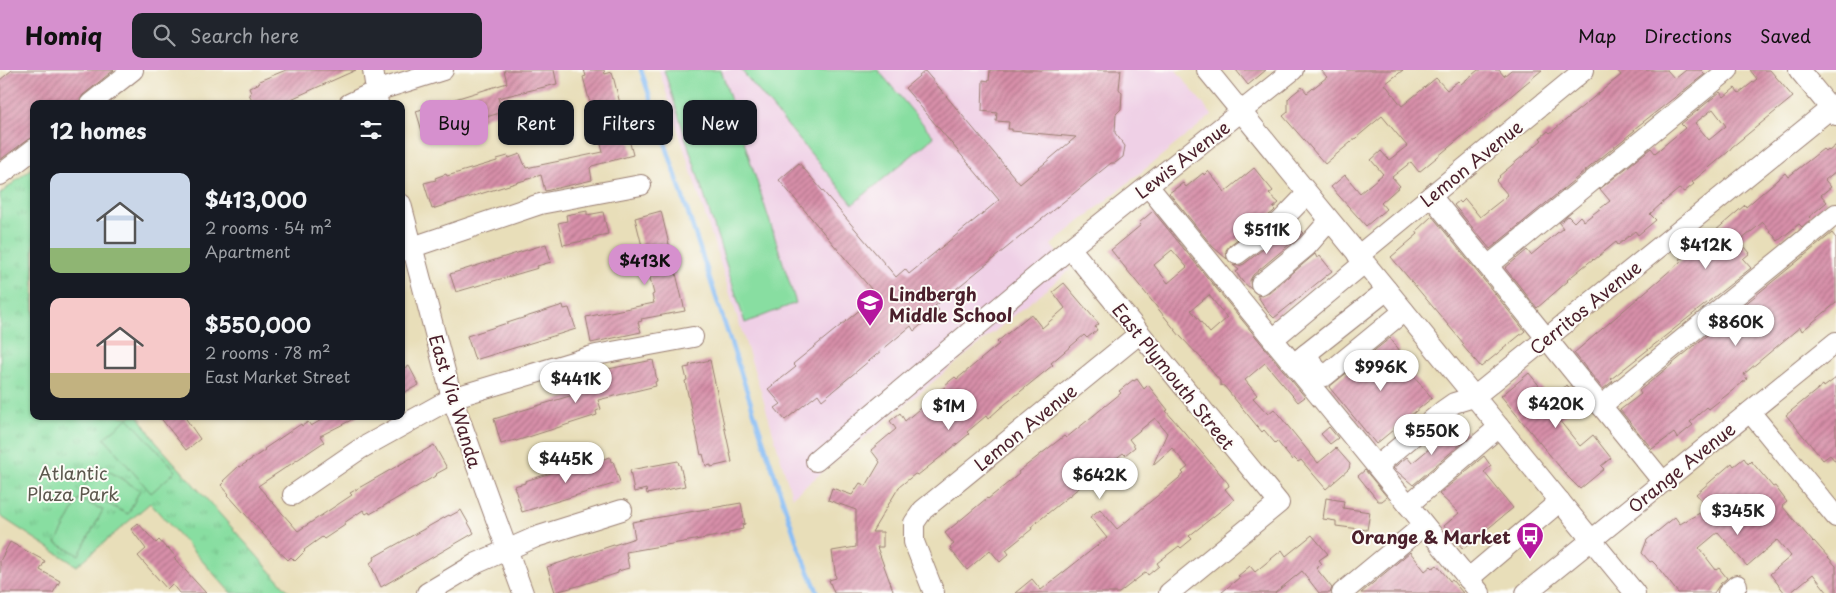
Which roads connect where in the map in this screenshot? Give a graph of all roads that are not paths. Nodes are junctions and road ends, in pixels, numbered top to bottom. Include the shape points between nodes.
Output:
1 (133, 70) edge
2 (372, 70) edge
3 (443, 70) edge
4 (1207, 70) edge
5 (1293, 70) edge
6 (1584, 70) edge
7 (1728, 70) edge
8 (1799, 70) edge
9 (377, 97) edge
10 (95, 100) edge
11 (1834, 109) edge
12 (1241, 112) junction
13 (30, 152) edge
14 (0, 175) edge
15 (642, 184) dead end
16 (1148, 186) junction
17 (1307, 194) junction
18 (1431, 196) junction
19 (1836, 214) edge
20 (1329, 221) junction
21 (405, 235) edge
22 (1070, 248) junction
23 (407, 250) edge
24 (1237, 254) dead end
25 (1361, 260) junction
26 (1488, 266) junction
27 (1261, 284) dead end
28 (1387, 290) junction
29 (1404, 311) junction
30 (1139, 334) junction
31 (693, 337) dead end
32 (1546, 338) junction
33 (1273, 340) junction
34 (1836, 342) edge
35 (1300, 360) junction
36 (1318, 382) junction
37 (1474, 397) junction
38 (452, 398) junction
39 (1601, 406) junction
40 (1750, 412) junction
41 (1498, 427) junction
42 (816, 461) dead end
43 (1377, 466) junction
44 (1663, 482) junction
45 (293, 495) dead end
46 (1560, 501) junction
47 (1408, 505) junction
48 (622, 510) dead end
49 (1836, 517) edge
50 (1424, 526) junction
51 (1591, 540) junction
52 (506, 550) junction
53 (1474, 586) edge
54 (427, 593) edge
55 (522, 593) edge
56 (934, 593) edge
57 (1168, 593) edge
58 (1342, 593) edge
59 (1526, 593) edge
60 (1635, 593) edge

1 - 10 street
2 - 9 street
3 - 9 street
4 - 12 street
5 - 12 street, Lewis Avenue
6 - 18 street, Lemon Avenue
7 - 26 street
8 - 11 street
11 - 32 street, Cerritos Avenue
12 - 16 street, Lewis Avenue
12 - 17 street
13 - 14 street
15 - 23 street via 540,204
16 - 22 street, Lewis Avenue
16 - 33 street
17 - 20 street
17 - 24 street
18 - 25 street, Lemon Avenue
18 - 26 street
19 - 39 street
20 - 25 street
20 - 27 street via 1307,246
21 - 23 street, East Via Wanda
22 - 30 street, East Plymouth Street
22 - 42 street, Lewis Avenue
23 - 38 street, East Via Wanda
25 - 28 street
25 - 33 street, Lemon Avenue
26 - 32 street
28 - 29 street
28 - 35 street
29 - 36 street
29 - 37 street
30 - 56 street, Lemon Avenue via 923,510 914,523 914,542
30 - 57 street, East Plymouth Street via 1279,503
31 - 38 street via 596,355
32 - 37 street, Cerritos Avenue
32 - 39 street
33 - 35 street
34 - 40 street, Orange Avenue
35 - 36 street
36 - 43 street
37 - 41 street
37 - 43 street, Cerritos Avenue via 1444,410
38 - 45 street via 360,449
38 - 52 street, East Via Wanda
39 - 44 street
40 - 44 street, Orange Avenue
40 - 49 street
41 - 46 street
41 - 47 street
43 - 47 street
44 - 51 street, Orange Avenue
46 - 51 street
46 - 53 street
47 - 50 street
48 - 52 street via 536,537
50 - 53 street
50 - 58 street
51 - 59 street, Orange Avenue
51 - 60 street
52 - 54 street
52 - 55 street, East Via Wanda

